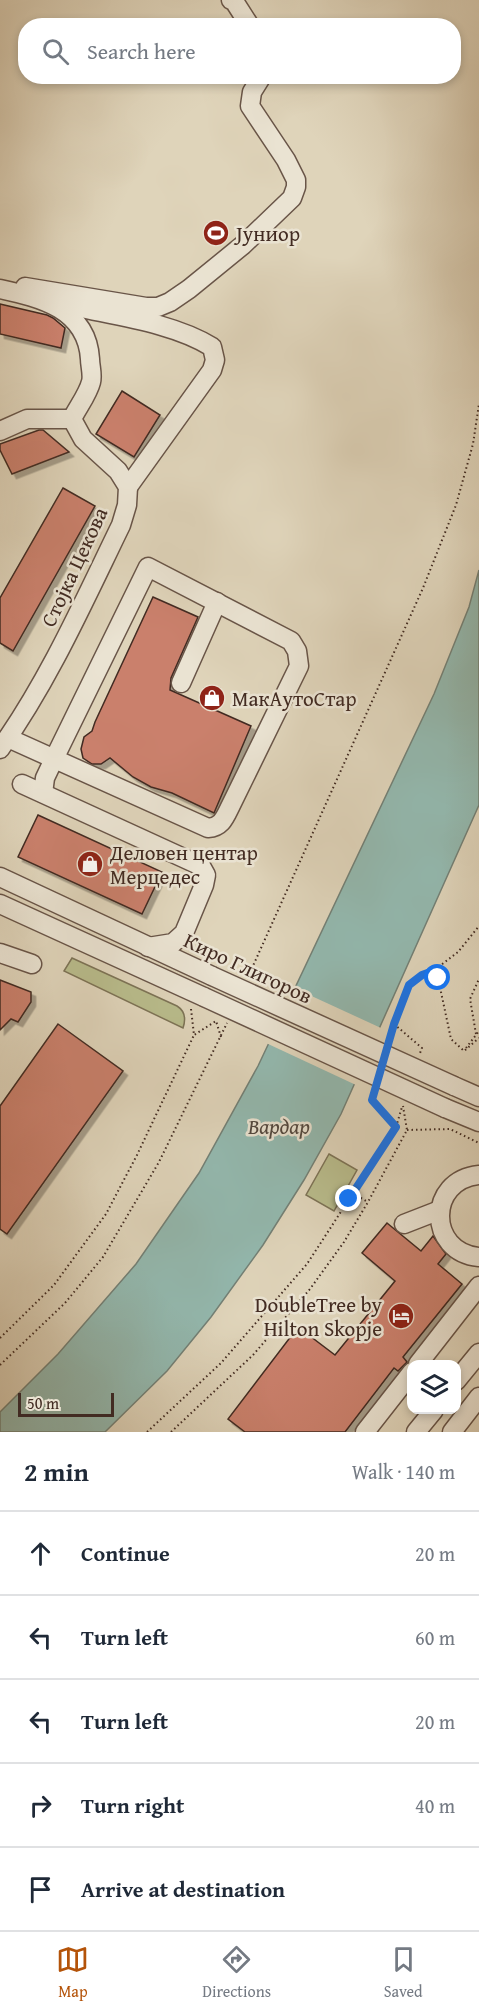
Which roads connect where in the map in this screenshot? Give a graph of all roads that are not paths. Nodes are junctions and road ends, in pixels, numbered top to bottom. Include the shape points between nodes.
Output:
1 (231, 0) edge
2 (245, 18) edge
3 (257, 84) edge
4 (0, 283) edge
5 (0, 289) edge
6 (25, 294) junction
7 (72, 419) junction
8 (0, 431) edge
9 (128, 487) junction
10 (217, 602) junction
11 (181, 683) dead end
12 (4, 744) edge
13 (54, 759) junction
14 (22, 784) dead end
15 (43, 793) junction
16 (0, 877) edge
17 (0, 904) edge
18 (184, 933) junction
19 (148, 947) junction
20 (0, 953) edge
21 (32, 964) dead end
22 (206, 973) junction
23 (479, 1097) edge
24 (479, 1122) edge
25 (479, 1175) edge
26 (440, 1210) junction
27 (404, 1224) dead end
28 (478, 1259) edge
29 (479, 1286) edge
30 (479, 1353) edge
31 (422, 1360) edge
32 (407, 1375) edge
33 (461, 1375) edge
34 (479, 1397) edge
35 (431, 1414) edge
36 (365, 1432) edge
37 (416, 1432) edge
38 (452, 1432) edge

1 - 2 street
3 - 4 street via 250,106 286,160 296,187 292,198 189,289 170,303 146,307
5 - 6 street
6 - 7 street via 64,312 79,324 89,343 91,381
6 - 9 street via 141,321 196,337 212,347 212,370
7 - 8 street via 27,419
7 - 9 street, Стојка Цекова via 83,439
9 - 12 street, Стојка Цекова via 121,525 61,646
10 - 11 street
10 - 13 street via 148,567
10 - 13 street via 291,641 299,666 222,823 208,828
12 - 13 street
13 - 15 street
14 - 15 street
15 - 18 street via 201,866 206,875 204,885
16 - 19 street, Киро Глигоров
17 - 24 street, bridge
18 - 19 street via 173,943
18 - 22 street via 188,954
19 - 22 street, Киро Глигоров
20 - 21 street
22 - 23 street, Киро Глигоров, bridge
25 - 26 street via 460,1180 450,1188
26 - 27 street
26 - 28 street via 440,1224 453,1247
29 - 31 street
30 - 33 street
32 - 36 street via 392,1384
34 - 38 street
35 - 37 street

